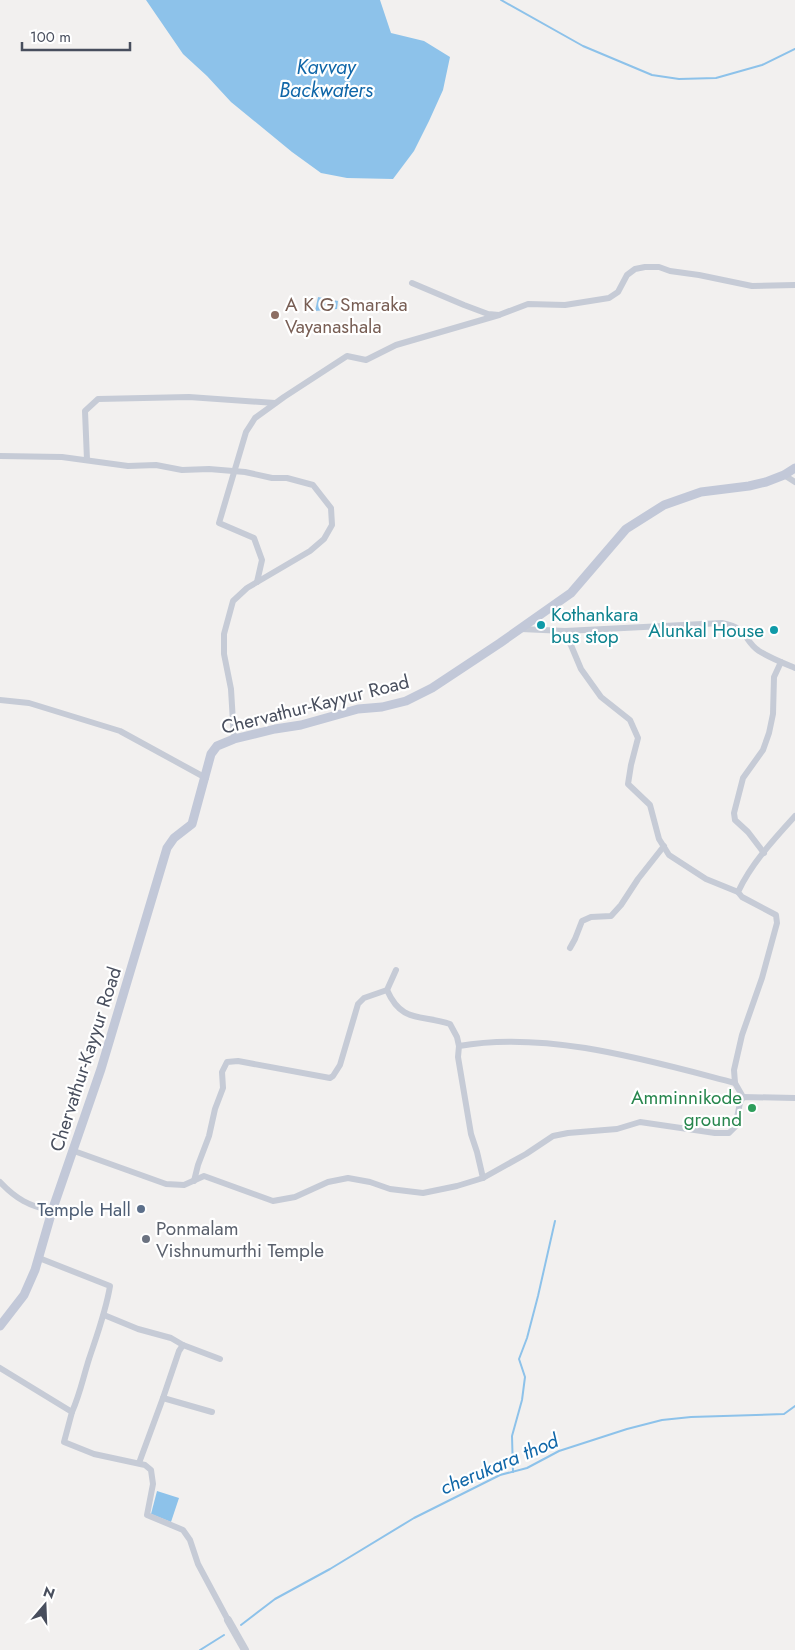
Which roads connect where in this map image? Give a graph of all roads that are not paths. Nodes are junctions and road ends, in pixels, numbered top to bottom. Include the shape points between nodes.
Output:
1 (412, 283) dead end
2 (795, 286) edge
3 (499, 315) junction
4 (275, 403) junction
5 (0, 456) edge
6 (87, 460) junction
7 (795, 468) edge
8 (234, 471) junction
9 (784, 475) junction
10 (795, 482) edge
11 (257, 582) junction
12 (521, 629) junction
13 (565, 632) junction
14 (781, 662) junction
15 (795, 668) edge
16 (0, 700) edge
17 (234, 739) junction
18 (206, 778) junction
19 (795, 816) edge
20 (664, 846) junction
21 (764, 853) junction
22 (738, 892) junction
23 (570, 948) dead end
24 (396, 970) dead end
25 (386, 990) junction
26 (458, 1046) junction
27 (735, 1083) junction
28 (743, 1097) junction
29 (795, 1098) edge
30 (74, 1151) junction
31 (483, 1178) junction
32 (194, 1181) junction
33 (0, 1182) edge
34 (52, 1211) junction
35 (39, 1258) junction
36 (104, 1315) junction
37 (0, 1326) edge
38 (183, 1345) junction
39 (220, 1359) dead end
40 (0, 1368) edge
41 (163, 1398) junction
42 (72, 1412) junction
43 (212, 1412) dead end
44 (139, 1463) junction
45 (228, 1620) joint
46 (245, 1650) edge

1 - 3 street via 488,314
2 - 3 street via 752,286 659,267 644,267 627,275 618,292 609,298 565,304 528,304
3 - 4 street via 396,345 366,360 347,356
4 - 6 street via 189,397 98,400 86,411
4 - 8 street via 255,418 246,432
5 - 6 street via 57,456
6 - 8 street via 128,466
7 - 9 main road, Chervathur-Kayyur Road
8 - 11 street via 218,523 254,538 262,560
8 - 11 street via 313,485 331,508 332,525 324,539 310,551
9 - 10 street
9 - 12 main road, Chervathur-Kayyur Road via 749,486 695,493 664,505 626,529 570,593
11 - 17 street via 233,601 224,634
12 - 13 street
12 - 17 main road, Chervathur-Kayyur Road via 432,688 406,701
13 - 14 street via 722,623 742,631 757,650
13 - 20 street via 581,669 602,696 630,720 638,738 628,784 650,805
14 - 15 street
14 - 21 street via 774,677 769,733 763,750 743,778 734,813 735,820
16 - 18 street via 29,703 120,731
17 - 18 main road, Chervathur-Kayyur Road via 216,746
18 - 30 main road, Chervathur-Kayyur Road via 192,824 167,848
19 - 21 street
20 - 22 street via 669,855 688,868
20 - 23 street via 611,916 591,916 582,921
21 - 22 street
22 - 27 street via 776,915 777,923 742,1035 734,1070
24 - 25 street
25 - 26 street via 392,1003 403,1013 450,1024
25 - 32 street via 364,998 358,1004 340,1065 330,1078 238,1061 227,1062 222,1072 223,1088
26 - 27 street via 484,1042 557,1044 644,1059
26 - 31 street via 471,1134
27 - 28 street
28 - 29 street
28 - 31 street via 735,1127 729,1133 640,1122 617,1129 568,1133 553,1136
30 - 32 street via 166,1184 184,1185
30 - 34 main road, Chervathur-Kayyur Road
31 - 32 street via 423,1193 390,1189 348,1178 328,1182 295,1197 273,1201 204,1176
33 - 34 street via 33,1207
34 - 35 main road, Chervathur-Kayyur Road
35 - 36 street via 110,1286
35 - 37 main road, Chervathur-Kayyur Road via 24,1295
36 - 38 street
36 - 42 street
38 - 39 street
38 - 41 street
40 - 42 street
41 - 43 street
41 - 44 street
42 - 44 street via 64,1442 94,1454
44 - 45 street via 151,1470 147,1515 183,1530
45 - 46 street

